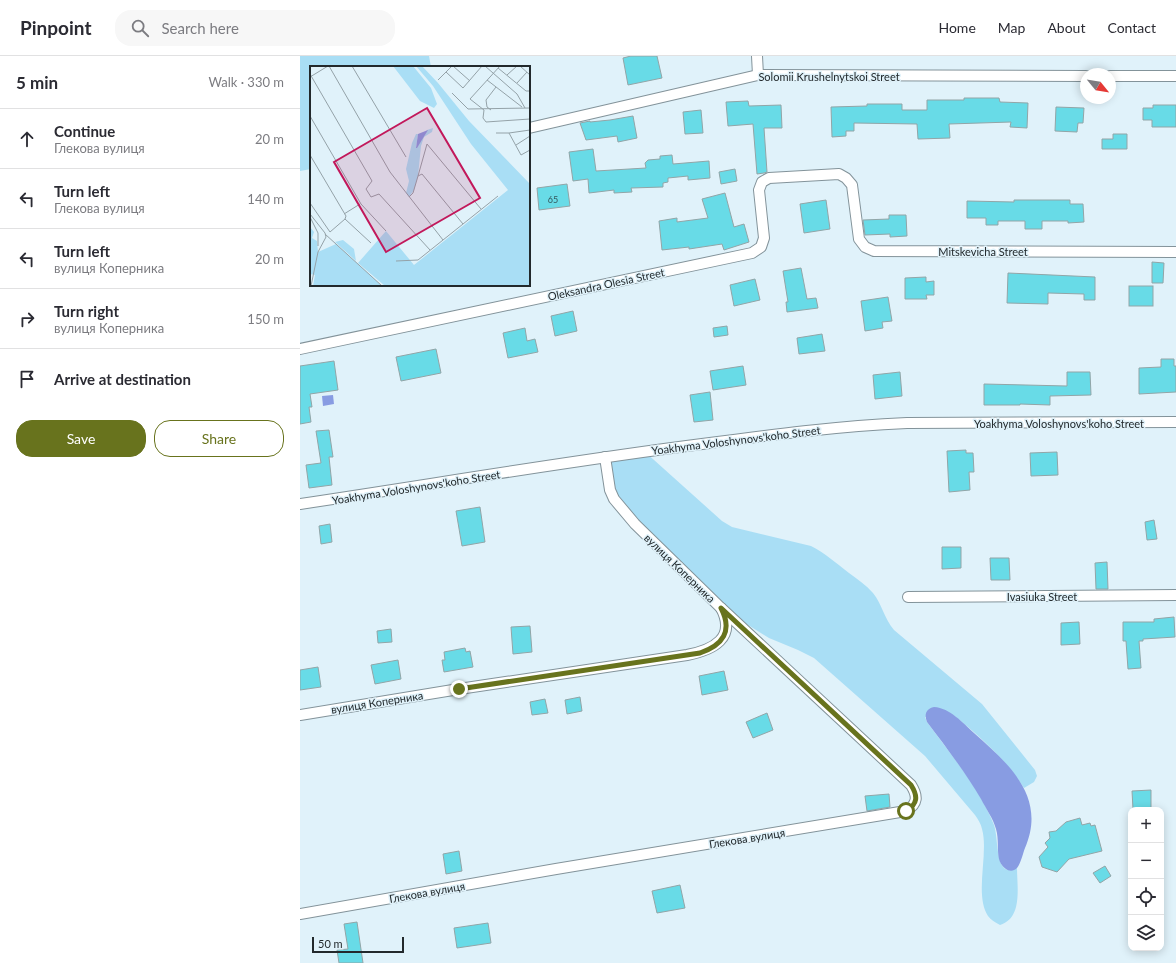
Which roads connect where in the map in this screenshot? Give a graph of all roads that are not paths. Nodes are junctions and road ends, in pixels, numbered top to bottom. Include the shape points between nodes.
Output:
1 (757, 56) edge
2 (758, 75) junction
3 (1080, 76) edge
4 (1116, 76) edge
5 (1176, 76) edge
6 (530, 128) edge
7 (846, 178) joint
8 (1176, 252) edge
9 (300, 349) edge
10 (1176, 422) edge
11 (605, 457) junction
12 (300, 504) edge
13 (1176, 595) edge
14 (908, 597) dead end
15 (721, 608) junction
16 (300, 715) edge
17 (300, 914) edge

1 - 2 street
2 - 3 street, Solomii Krushelnytskoi Street
2 - 6 street, Solomii Krushelnytskoi Street
4 - 5 street
7 - 8 street, Mitskevicha Street via 852,185 859,239 865,247 874,251
7 - 9 street, Oleksandra Olesia Street via 839,174 768,178 762,182 759,190 764,238 761,247 752,253
10 - 11 street, Yoakhyma Voloshynovs'koho Street via 863,425
11 - 12 street, Yoakhyma Voloshynovs'koho Street
11 - 15 street, вулиця Коперника via 610,490 614,499 635,524
13 - 14 street, Ivasiuka Street
15 - 16 street, вулиця Коперника via 726,620 724,635 713,647 700,653
15 - 17 street, Глекова вулиця via 911,785 916,798 912,808

